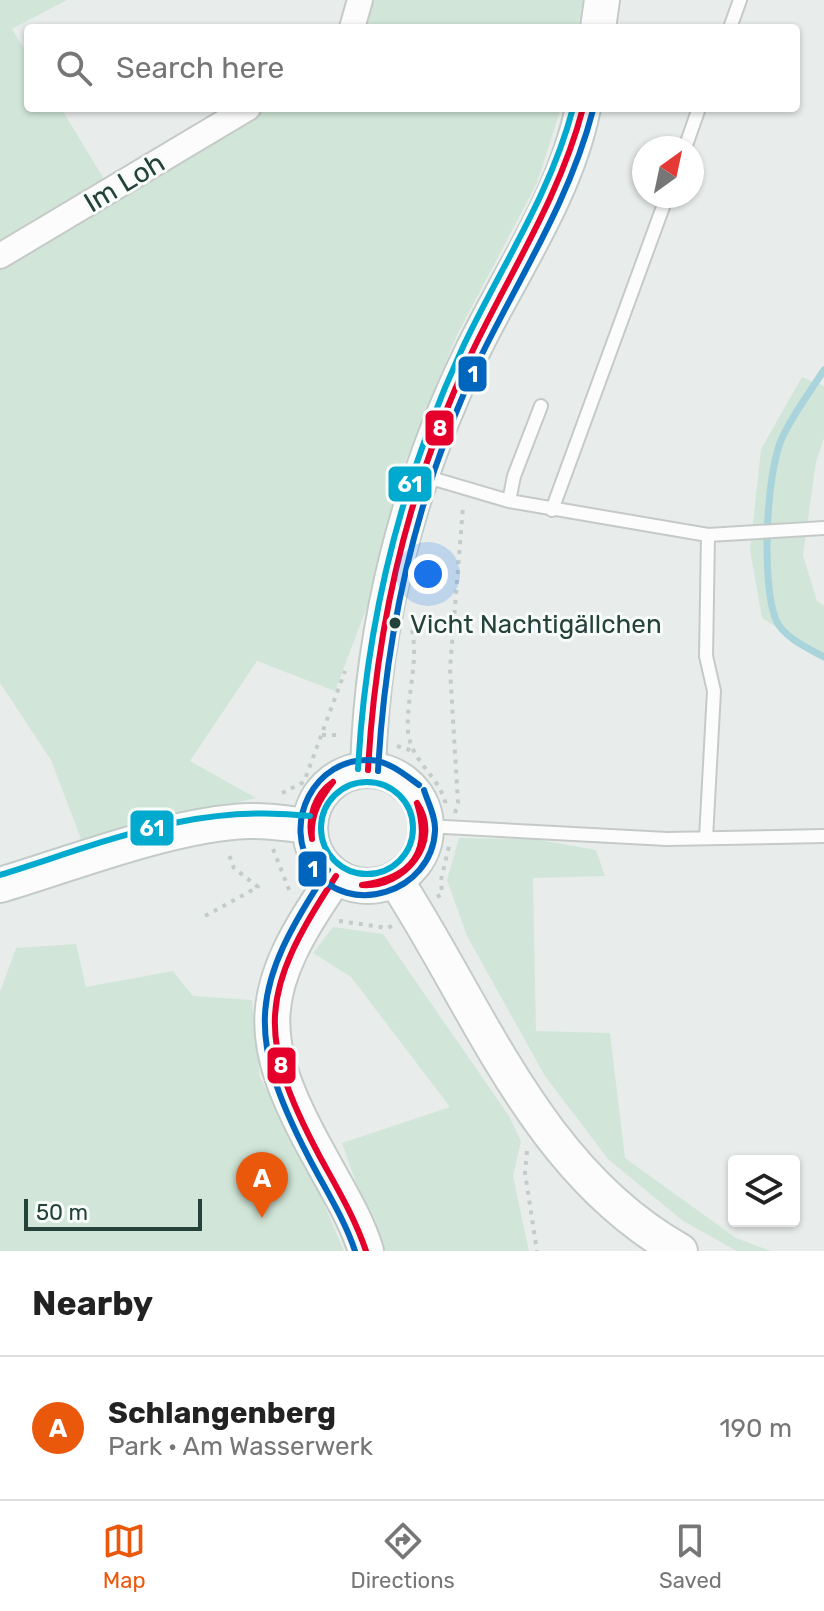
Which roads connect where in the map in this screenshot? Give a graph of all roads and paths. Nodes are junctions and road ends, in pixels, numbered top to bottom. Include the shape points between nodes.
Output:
1 (360, 0) edge
2 (602, 0) edge
3 (740, 0) edge
4 (353, 24) edge
5 (599, 24) edge
6 (731, 24) edge
7 (241, 112) edge
8 (582, 112) edge
9 (698, 112) edge
10 (689, 136) edge
11 (663, 208) edge
12 (0, 256) edge
13 (541, 406) dead end
14 (421, 475) junction
15 (464, 488) junction
16 (509, 501) junction
17 (552, 510) junction
18 (824, 528) edge
19 (708, 535) junction
20 (412, 625) dead end
21 (348, 662) dead end
22 (368, 770) junction
23 (275, 822) junction
24 (217, 824) junction
25 (309, 826) junction
26 (438, 826) junction
27 (824, 836) edge
28 (706, 838) junction
29 (336, 876) junction
30 (395, 879) junction
31 (0, 885) edge
32 (442, 894) dead end
33 (315, 906) junction
34 (205, 916) dead end
35 (388, 928) dead end
36 (528, 1145) dead end
37 (366, 1251) edge
38 (537, 1251) edge
39 (680, 1251) edge

1 - 4 street
2 - 5 main road
3 - 6 lane
7 - 12 street, Im Loh
8 - 14 main road via 558,190 474,347
9 - 10 lane
11 - 17 lane
13 - 16 lane
14 - 15 lane
14 - 22 main road via 380,637 370,694
15 - 16 lane
15 - 26 path via 450,669 458,803
16 - 17 lane
17 - 19 lane
18 - 19 lane
19 - 28 lane via 706,656 714,691
20 - 26 path via 408,732 413,751 440,783
21 - 23 path via 304,782 276,794
22 - 25 main road via 327,786
22 - 26 main road via 386,773 408,787
23 - 24 main road
23 - 25 main road
23 - 33 path via 272,854 290,891
24 - 31 main road
24 - 34 path via 234,868 258,887
25 - 29 main road via 321,863
26 - 28 lane
26 - 30 main road via 418,857
26 - 32 path
27 - 28 lane
29 - 30 main road via 359,885
29 - 33 main road
30 - 39 main road via 548,1134 622,1212
33 - 35 path via 334,920
33 - 37 main road via 281,967 271,1026 286,1091
36 - 38 path via 525,1173

